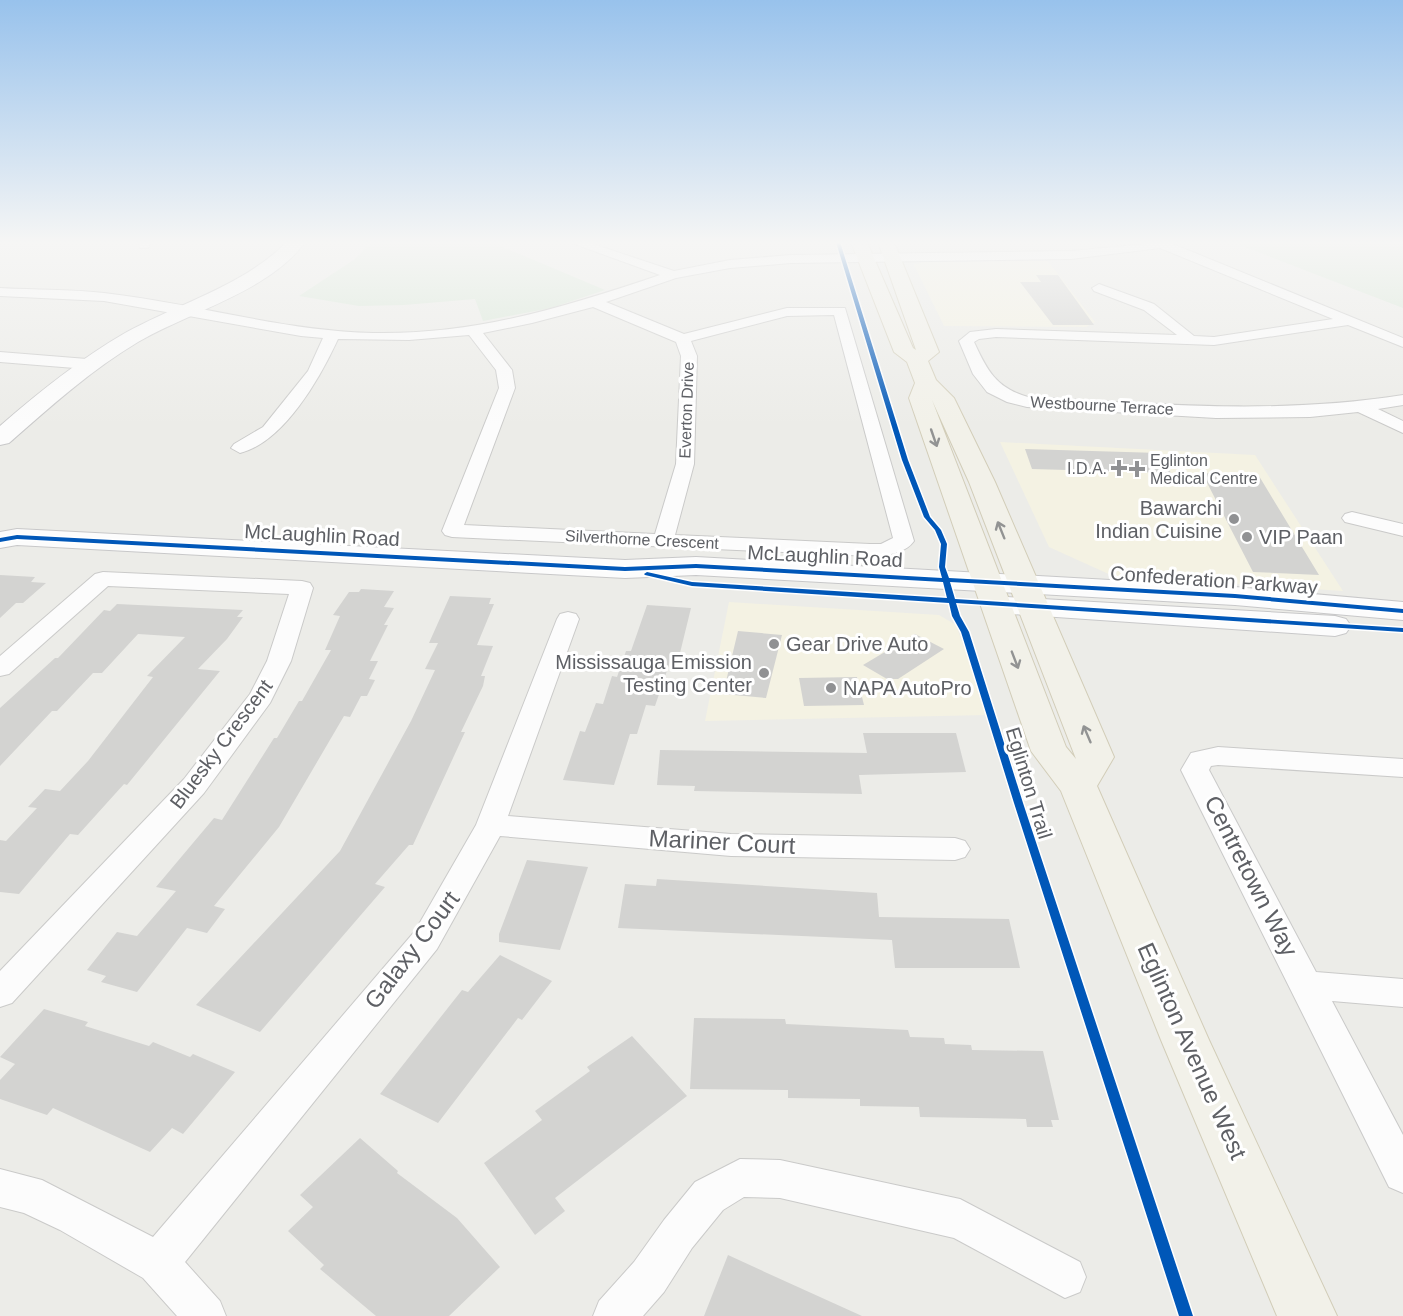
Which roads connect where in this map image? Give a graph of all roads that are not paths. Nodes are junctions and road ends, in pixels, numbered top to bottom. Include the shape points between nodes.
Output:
1 (140, 303) edge
2 (198, 303) edge
3 (589, 303) edge
4 (597, 303) edge
5 (884, 303) edge
6 (910, 303) edge
7 (1144, 303) edge
8 (1306, 303) edge
9 (183, 311) junction
10 (1349, 321) junction
11 (473, 330) junction
12 (332, 335) junction
13 (682, 339) junction
14 (1191, 341) junction
15 (1403, 343) edge
16 (0, 357) edge
17 (87, 364) junction
18 (921, 371) junction
19 (1403, 400) edge
20 (1362, 408) junction
21 (1403, 428) edge
22 (0, 438) edge
23 (240, 448) dead end
24 (1352, 518) dead end
25 (1403, 530) edge
26 (6, 535) edge
27 (664, 539) junction
28 (990, 593) junction
29 (1028, 596) junction
30 (1403, 611) edge
31 (568, 619) dead end
32 (1403, 630) edge
33 (0, 669) edge
34 (1403, 768) edge
35 (1078, 786) junction
36 (490, 825) junction
37 (955, 849) dead end
38 (1307, 985) junction
39 (0, 993) edge
40 (1403, 993) edge
41 (1403, 1174) edge
42 (0, 1188) edge
43 (158, 1263) junction
44 (1065, 1277) dead end
45 (205, 1316) edge
46 (614, 1316) edge
47 (1307, 1316) edge

1 - 9 street
2 - 9 street
3 - 11 street
4 - 13 street, Everton Drive
5 - 18 main road via 904,352
6 - 18 main road, Eglinton Avenue West via 929,352
7 - 14 street via 1166,315
8 - 10 street
9 - 12 street
9 - 17 street
10 - 14 street, Westbourne Terrace via 1233,340
10 - 15 street
11 - 12 street via 409,336
11 - 27 street, Silverthorne Crescent via 504,370 507,388 452,531
12 - 23 street via 315,372 269,431
13 - 27 street, Everton Drive via 689,356 685,464
13 - 27 street, Silverthorne Crescent via 786,312 840,311 904,541 884,550 870,550
14 - 20 street, Westbourne Terrace via 996,333 975,335 966,341 986,384 998,393 1027,402 1287,414
16 - 17 street
17 - 22 street
18 -> 28 main road, Eglinton Avenue West via 920,398
29 -> 18 main road via 943,398
19 - 20 street, Westbourne Terrace
20 - 21 street
24 - 25 street
26 - 28 street, McLaughlin Road via 625,569 692,584
28 - 29 street, McLaughlin Road
28 -> 35 main road, Eglinton Avenue West via 1049,751
29 - 30 street, Confederation Parkway via 1288,600
29 - 32 street, Confederation Parkway
35 -> 29 main road via 1096,757
31 - 36 street, Galaxy Court
33 - 39 street, Bluesky Crescent via 103,579 302,588 279,661 261,696 194,786
34 - 38 street, Centretown Way via 1218,756 1201,759 1196,770
35 - 47 main road, Eglinton Avenue West
36 - 37 street, Mariner Court via 731,845
36 - 43 street, Galaxy Court via 463,881 426,940
38 - 40 street
38 - 41 street, Centretown Way
42 - 43 street via 28,1194
43 - 45 street
44 - 46 street via 960,1219 780,1179 740,1178 709,1196 649,1277

